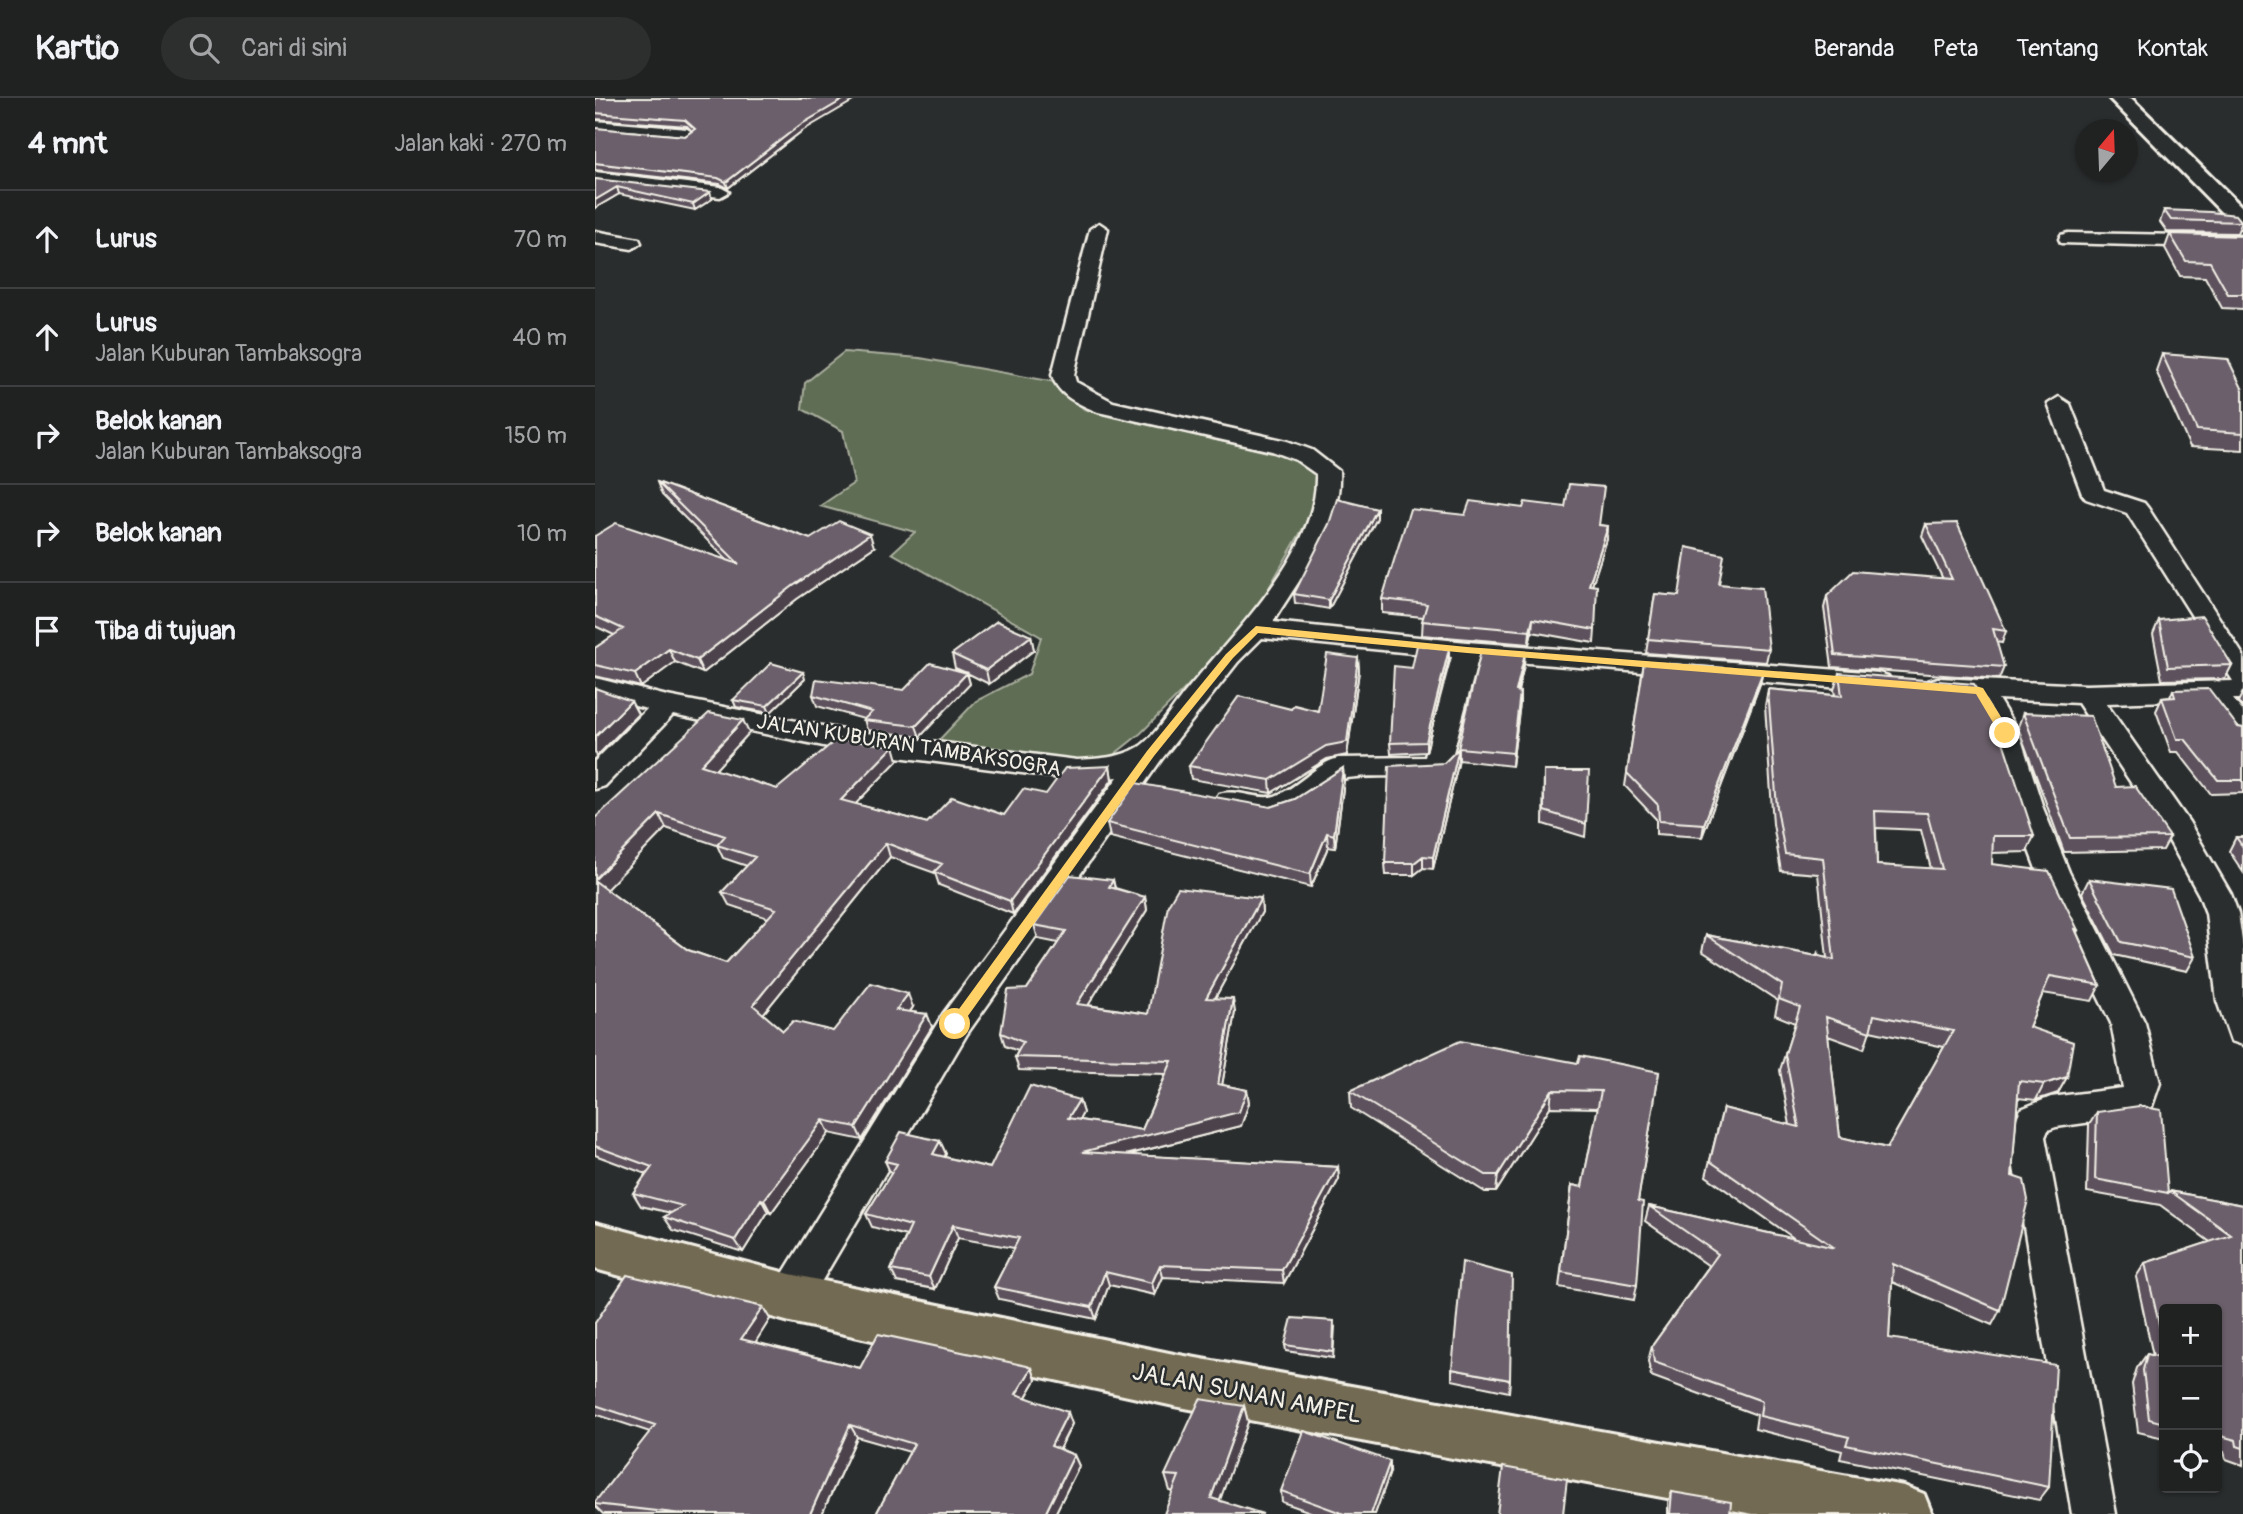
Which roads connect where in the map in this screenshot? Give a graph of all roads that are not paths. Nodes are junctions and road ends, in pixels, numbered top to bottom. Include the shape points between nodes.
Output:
1 (2119, 98) edge
2 (595, 125) edge
3 (687, 134) edge
4 (595, 177) edge
5 (720, 192) edge
6 (2243, 221) edge
7 (1099, 229) dead end
8 (595, 237) edge
9 (2068, 239) dead end
10 (2243, 242) edge
11 (632, 243) dead end
12 (2059, 404) dead end
13 (1256, 629) junction
14 (1467, 650) junction
15 (2243, 676) edge
16 (595, 687) edge
17 (1979, 690) junction
18 (2243, 690) edge
19 (2211, 691) junction
20 (2086, 694) junction
21 (667, 705) junction
22 (2243, 732) edge
23 (1150, 753) junction
24 (595, 779) edge
25 (1208, 797) edge
26 (2243, 1031) edge
27 (595, 1246) edge
28 (790, 1298) junction
29 (1904, 1514) edge
30 (2094, 1514) edge

1 - 6 street
2 - 3 street
4 - 5 street
7 - 13 street, JALAN KUBURAN TAMBAKSOGRA via 1063,375 1066,385 1106,407 1279,446 1304,455 1327,471 1329,492 1315,528
8 - 11 street
9 - 10 street
12 - 15 street via 2094,495 2136,508
13 - 14 street
13 - 23 street, JALAN KUBURAN TAMBAKSOGRA
14 - 17 street
14 - 25 street via 1438,764 1338,768 1273,807
16 - 21 street, JALAN KUBURAN TAMBAKSOGRA
17 - 20 street
17 - 30 street via 2005,733 2054,874 2128,1023 2142,1083 2138,1098 2128,1102 2051,1112 2034,1120 2027,1137
18 - 19 street
19 - 20 street
19 - 22 street
20 - 26 street via 2178,830 2215,894
21 - 23 street, JALAN KUBURAN TAMBAKSOGRA via 842,740 1077,770 1113,768
21 - 24 street
23 - 28 street via 1142,785 955,1024
27 - 28 main road, JALAN SUNAN AMPEL
28 - 29 main road, JALAN SUNAN AMPEL via 1174,1380

